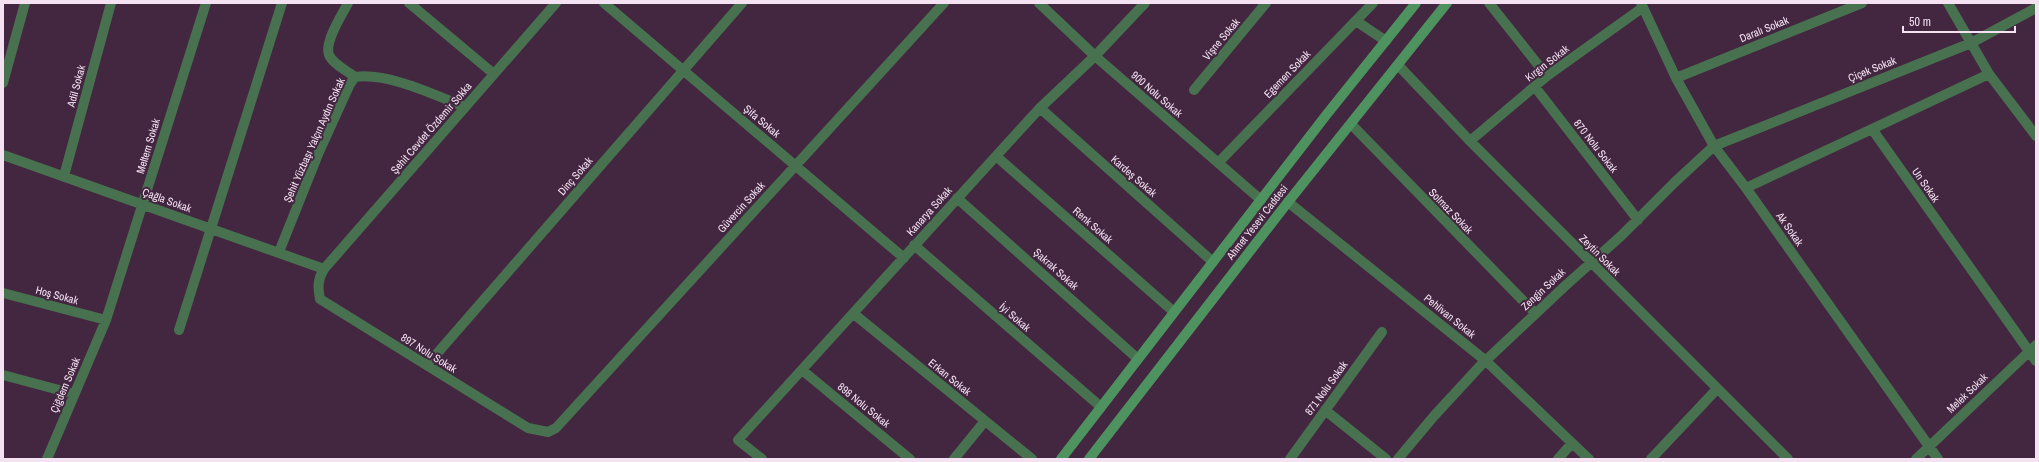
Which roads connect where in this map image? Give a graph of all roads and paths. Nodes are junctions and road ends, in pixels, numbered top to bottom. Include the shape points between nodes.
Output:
1 (25, 3) edge
2 (111, 3) edge
3 (206, 3) edge
4 (282, 3) edge
5 (348, 3) edge
6 (409, 3) edge
7 (556, 3) edge
8 (604, 3) edge
9 (742, 3) edge
10 (944, 3) edge
11 (1039, 3) edge
12 (1145, 3) edge
13 (1266, 3) edge
14 (1374, 3) edge
15 (1416, 3) edge
16 (1447, 3) edge
17 (1489, 3) edge
18 (1862, 3) edge
19 (1948, 3) edge
20 (1642, 5) edge
21 (2036, 8) edge
22 (1356, 21) junction
23 (1386, 41) junction
24 (1971, 43) junction
25 (1095, 56) junction
26 (1398, 65) junction
27 (683, 70) junction
28 (494, 74) junction
29 (1989, 74) junction
30 (1547, 76) junction
31 (355, 77) junction
32 (1676, 78) junction
33 (3, 83) edge
34 (1535, 87) junction
35 (1194, 90) dead end
36 (465, 107) junction
37 (1040, 108) junction
38 (1351, 124) junction
39 (1872, 129) junction
40 (2036, 136) edge
41 (1470, 141) junction
42 (1714, 146) junction
43 (3, 155) edge
44 (996, 156) junction
45 (1218, 163) junction
46 (795, 165) junction
47 (64, 176) junction
48 (1746, 188) junction
49 (957, 198) junction
50 (1261, 200) junction
51 (1288, 202) junction
52 (142, 204) junction
53 (1638, 220) junction
54 (211, 228) junction
55 (914, 245) junction
56 (279, 252) junction
57 (904, 258) junction
58 (1213, 262) junction
59 (1591, 262) junction
60 (324, 269) junction
61 (3, 293) edge
62 (1174, 312) junction
63 (1535, 313) junction
64 (854, 314) junction
65 (106, 320) junction
66 (179, 330) dead end
67 (1382, 332) dead end
68 (2032, 348) edge
69 (1138, 359) junction
70 (1486, 361) junction
71 (2036, 361) edge
72 (427, 365) junction
73 (802, 370) junction
74 (3, 375) edge
75 (1717, 389) junction
76 (74, 394) junction
77 (1101, 407) junction
78 (1325, 410) junction
79 (985, 421) junction
80 (556, 428) joint
81 (1572, 443) junction
82 (1929, 446) junction
83 (47, 459) edge
84 (762, 459) edge
85 (910, 459) edge
86 (954, 459) edge
87 (1032, 459) edge
88 (1060, 459) edge
89 (1090, 459) edge
90 (1290, 459) edge
91 (1386, 459) edge
92 (1398, 459) edge
93 (1558, 459) edge
94 (1589, 459) edge
95 (1651, 459) edge
96 (1788, 459) edge
97 (1916, 459) edge
98 (1938, 459) edge

1 - 33 street
2 - 47 street, Adil Sokak
3 - 52 street, Meltem Sokak
4 - 54 street
5 - 31 street, Şehit Yüzbaşı Yalçın Aydın Sokak via 327,45 329,56
6 - 28 street
7 - 28 street, Şehit Cevdet Özdemir Sokka
8 - 27 street, Şifa Sokak
9 - 27 street, Dinç Sokak
10 - 46 street, Güvercin Sokak
11 - 25 street, 900 Nolu Sokak
12 - 25 street, Kanarya Sokak
13 - 35 street, Vişne Sokak
14 - 22 street, Egemen Sokak
15 - 23 main road, Ahmet Yesevi Caddesi
16 - 26 main road, Ahmet Yesevi Caddesi
17 - 30 street
18 - 32 street, Daralı Sokak
19 - 24 street
20 - 30 street, Kırgın Sokak
20 - 32 street, Ak Sokak
21 - 24 street, Çiçek Sokak
22 - 23 street
22 - 45 street, Egemen Sokak
23 - 50 main road, Ahmet Yesevi Caddesi
24 - 29 street
24 - 42 street, Çiçek Sokak
25 - 37 street, Kanarya Sokak
25 - 45 street, 900 Nolu Sokak
26 - 38 main road, Ahmet Yesevi Caddesi
26 - 41 street, Zeytin Sokak
27 - 46 street, Şifa Sokak
27 - 72 street, Dinç Sokak
28 - 36 street, Şehit Cevdet Özdemir Sokka
29 - 39 street
29 - 40 street
30 - 34 street, Kırgın Sokak
31 - 36 street via 392,80
31 - 56 street, Şehit Yüzbaşı Yalçın Aydın Sokak via 322,146
32 - 42 street, Ak Sokak
34 - 41 street, Kırgın Sokak
34 - 53 street, 870 Nolu Sokak
36 - 60 street, Şehit Cevdet Özdemir Sokka
37 - 44 street, Kanarya Sokak
37 - 58 street, Kardeş Sokak
38 - 51 main road, Ahmet Yesevi Caddesi
38 - 63 street, Solmaz Sokak
39 - 48 street
39 - 68 street, Un Sokak
41 - 59 street, Zeytin Sokak
42 - 48 street, Ak Sokak
42 - 53 street, Zengin Sokak
43 - 47 street, Çağla Sokak
44 - 49 street, Kanarya Sokak
44 - 62 street, Renk Sokak
45 - 50 street, 900 Nolu Sokak
46 - 57 street, Şifa Sokak
46 - 80 street, Güvercin Sokak
47 - 52 street, Çağla Sokak
48 - 82 street, Ak Sokak
49 - 55 street, Kanarya Sokak
49 - 69 street, Şakrak Sokak
50 - 58 main road, Ahmet Yesevi Caddesi
51 - 70 street, Pehlivan Sokak
51 - 89 main road, Ahmet Yesevi Caddesi
52 - 54 street, Çağla Sokak
52 - 65 street, Meltem Sokak
53 - 59 street, Zengin Sokak
54 - 56 street, Çağla Sokak
54 - 66 street
55 - 57 street, Kanarya Sokak
55 - 77 street, İyi Sokak
56 - 60 street, Çağla Sokak
57 - 64 street, Kanarya Sokak
58 - 62 main road, Ahmet Yesevi Caddesi
59 - 63 street, Zengin Sokak
59 - 75 street, Zeytin Sokak
60 - 72 street, 897 Nolu Sokak via 319,277 320,300
61 - 65 street, Hoş Sokak
62 - 69 main road, Ahmet Yesevi Caddesi
63 - 70 street, Zengin Sokak
64 - 73 street, Kanarya Sokak
64 - 79 street, Erkan Sokak
65 - 76 street, Çiğdem Sokak
67 - 78 street, 871 Nolu Sokak
68 - 71 street, Un Sokak
68 - 82 street, Melek Sokak
69 - 77 main road, Ahmet Yesevi Caddesi
70 - 81 street, Pehlivan Sokak
70 - 92 street, Zengin Sokak
72 - 80 street, 897 Nolu Sokak via 528,428 548,432
73 - 84 street, Kanarya Sokak via 738,440
73 - 85 street, 898 Nolu Sokak
74 - 76 street
75 - 95 street
75 - 96 street, Zeytin Sokak
76 - 83 street, Çiğdem Sokak
77 - 88 main road, Ahmet Yesevi Caddesi
78 - 90 street, 871 Nolu Sokak
78 - 91 street
79 - 86 street
79 - 87 street, Erkan Sokak
81 - 93 street
81 - 94 street, Pehlivan Sokak
82 - 97 street, Melek Sokak
82 - 98 street, Ak Sokak

